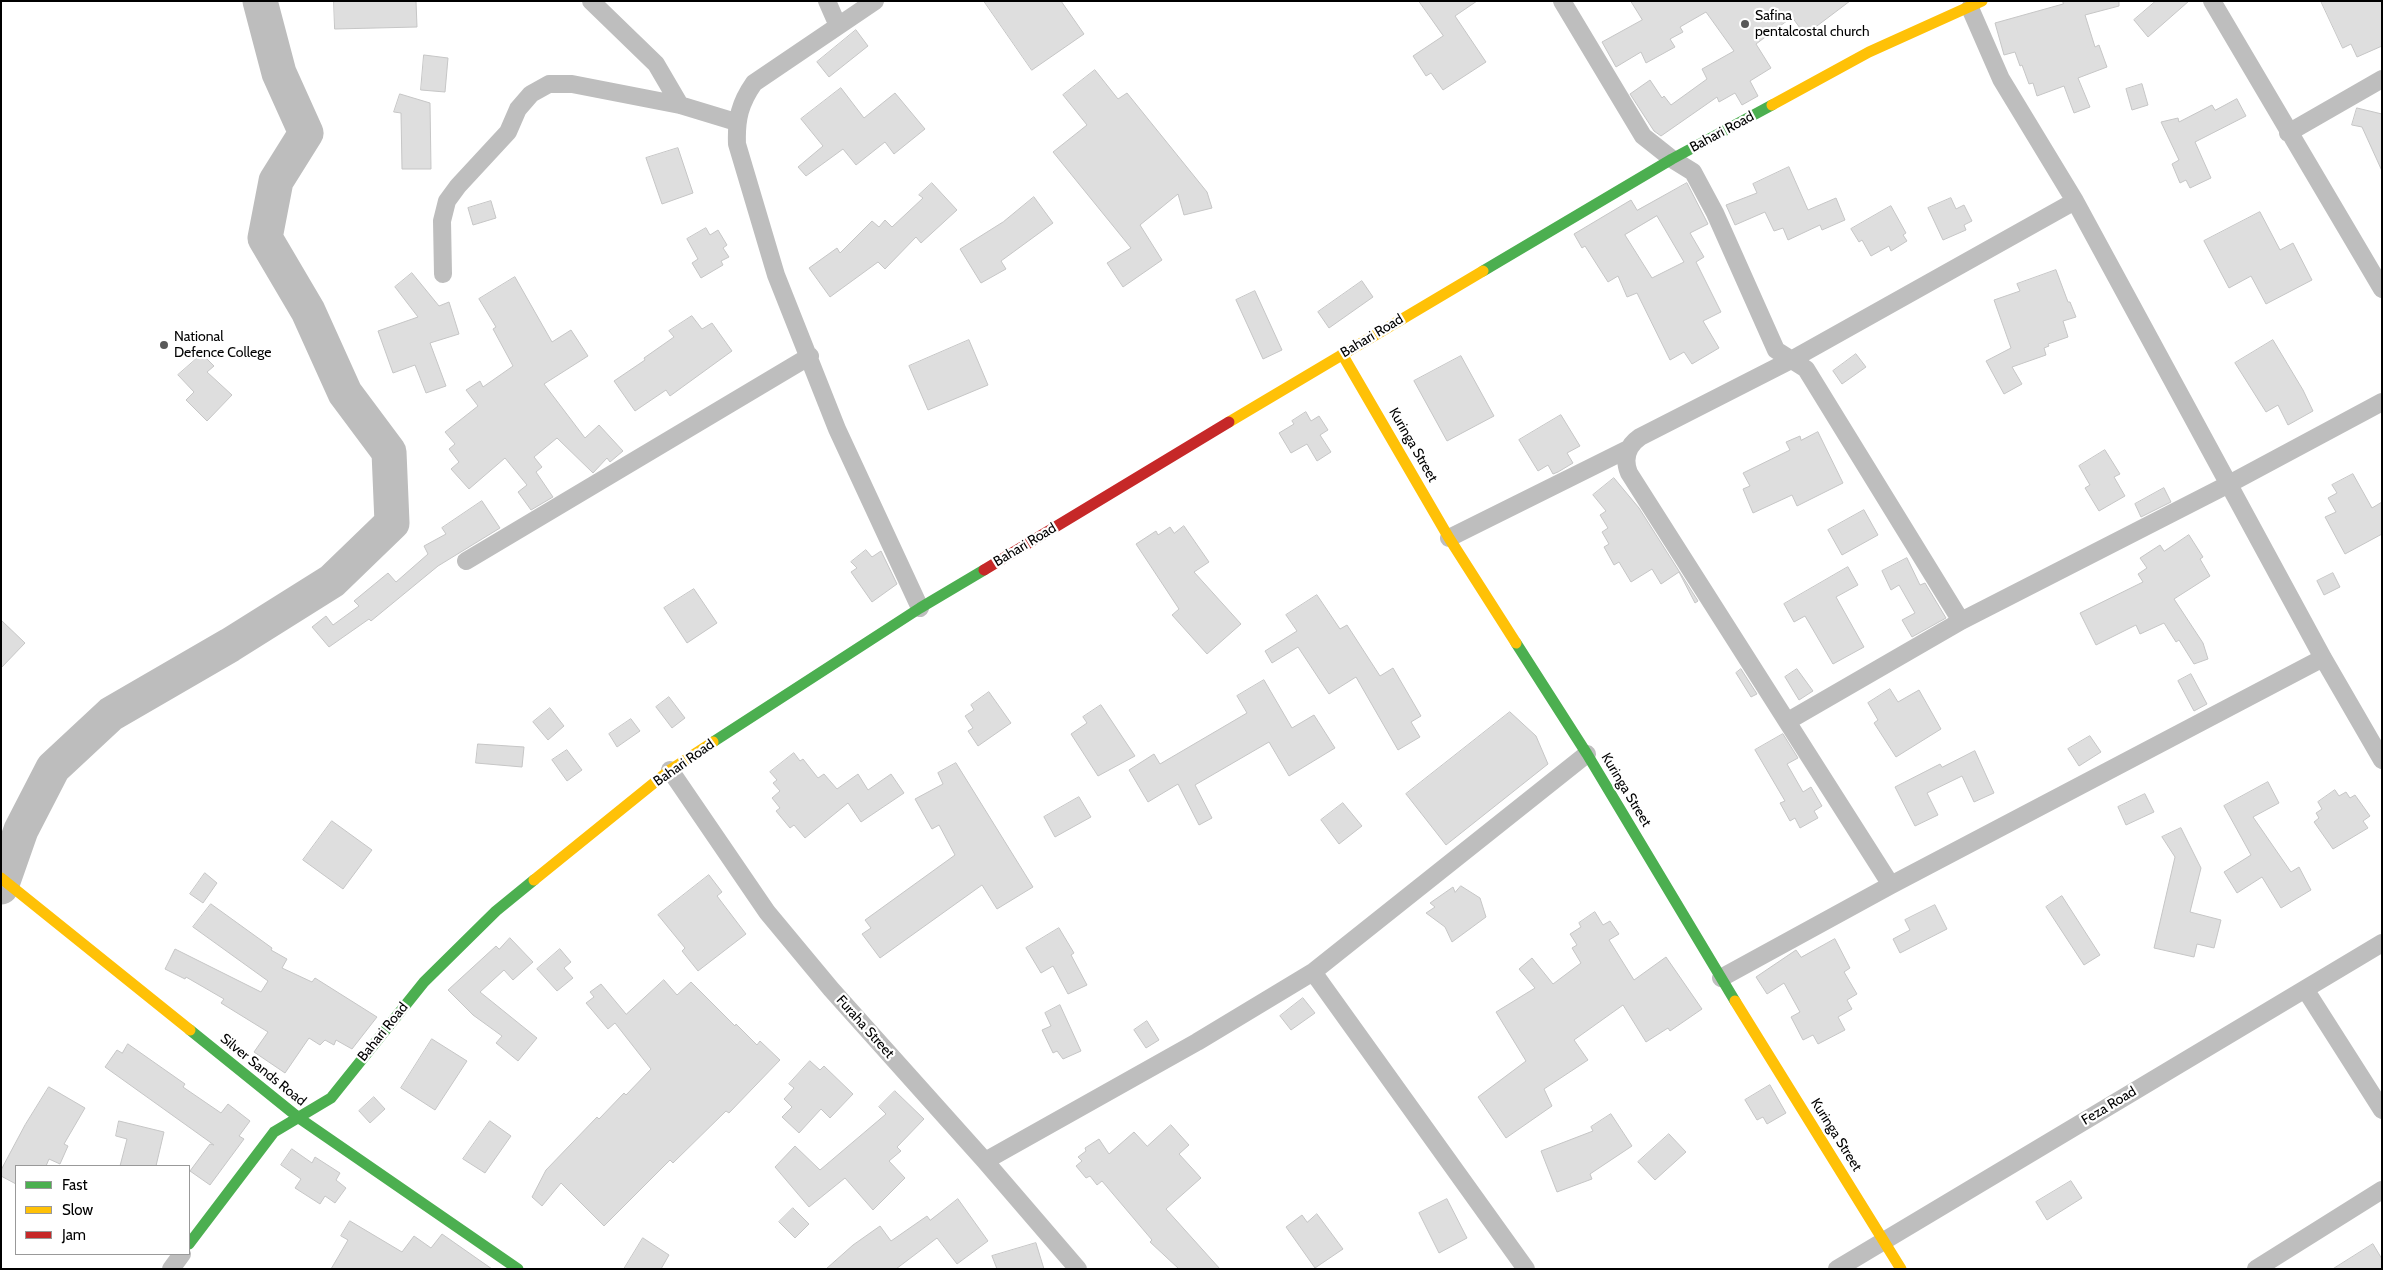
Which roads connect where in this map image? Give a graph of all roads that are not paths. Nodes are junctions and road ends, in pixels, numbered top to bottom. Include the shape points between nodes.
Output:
1 (591, 1) edge
2 (827, 1) edge
3 (875, 1) edge
4 (1562, 1) edge
5 (2212, 1) edge
6 (1976, 4) edge
7 (838, 26) junction
8 (2382, 79) edge
9 (680, 105) junction
10 (736, 122) junction
11 (2288, 133) junction
12 (1672, 159) junction
13 (2074, 201) junction
14 (443, 274) dead end
15 (2382, 289) edge
16 (1342, 354) junction
17 (810, 356) junction
18 (1791, 360) junction
19 (2382, 402) edge
20 (1628, 449) junction
21 (2229, 484) junction
22 (1450, 538) junction
23 (466, 561) dead end
24 (920, 608) junction
25 (1961, 621) junction
26 (2323, 658) junction
27 (1788, 721) junction
28 (1587, 754) junction
29 (2382, 760) edge
30 (670, 770) junction
31 (1, 878) edge
32 (1891, 885) junction
33 (2382, 943) edge
34 (1313, 972) junction
35 (1721, 978) junction
36 (2305, 989) junction
37 (2382, 1110) edge
38 (299, 1118) junction
39 (985, 1161) junction
40 (2382, 1190) edge
41 (1884, 1241) junction
42 (190, 1243) edge
43 (181, 1255) edge
44 (171, 1269) edge
45 (518, 1269) edge
46 (1078, 1269) edge
47 (1526, 1269) edge
48 (1837, 1269) edge
49 (1901, 1269) edge
50 (2256, 1269) edge

1 - 9 street via 656,64
2 - 7 street
3 - 7 street
4 - 12 street via 1643,136
5 - 11 street
6 - 12 street, Bahari Road via 1869,52
6 - 13 street via 2001,79
7 - 10 street via 754,83 742,101
8 - 11 street
9 - 10 street
9 - 14 street via 572,84 549,84 531,94 518,109 508,132 447,201 442,221
10 - 17 street via 737,144 776,275
11 - 15 street
12 - 16 street, Bahari Road
12 - 18 street via 1693,172 1715,213 1776,350
13 - 18 street
13 - 21 street
16 - 22 street, Kuringa Street
16 - 24 street, Bahari Road
17 - 23 street
17 - 24 street via 838,429
18 - 20 street via 1640,437
18 - 25 street via 1806,369
19 - 21 street
20 - 22 street
20 - 27 street via 1626,466 1629,473
21 - 25 street
21 - 26 street
22 - 28 street, Kuringa Street
24 - 30 street, Bahari Road
25 - 27 street
26 - 29 street
26 - 32 street
27 - 32 street
28 - 34 street
28 - 35 street, Kuringa Street
30 - 38 street, Bahari Road via 496,911 424,982 331,1098
30 - 39 street, Furaha Street via 774,920 831,989
31 - 38 street, Silver Sands Road
32 - 35 street
33 - 36 street, Feza Road
34 - 39 street via 1197,1042
34 - 47 street
35 - 41 street, Kuringa Street
36 - 37 street
36 - 41 street, Feza Road
38 - 42 street, Bahari Road via 274,1132
38 - 45 street, Silver Sands Road
39 - 46 street, Furaha Street
40 - 50 street
41 - 48 street, Feza Road
41 - 49 street, Kuringa Street
43 - 44 street

